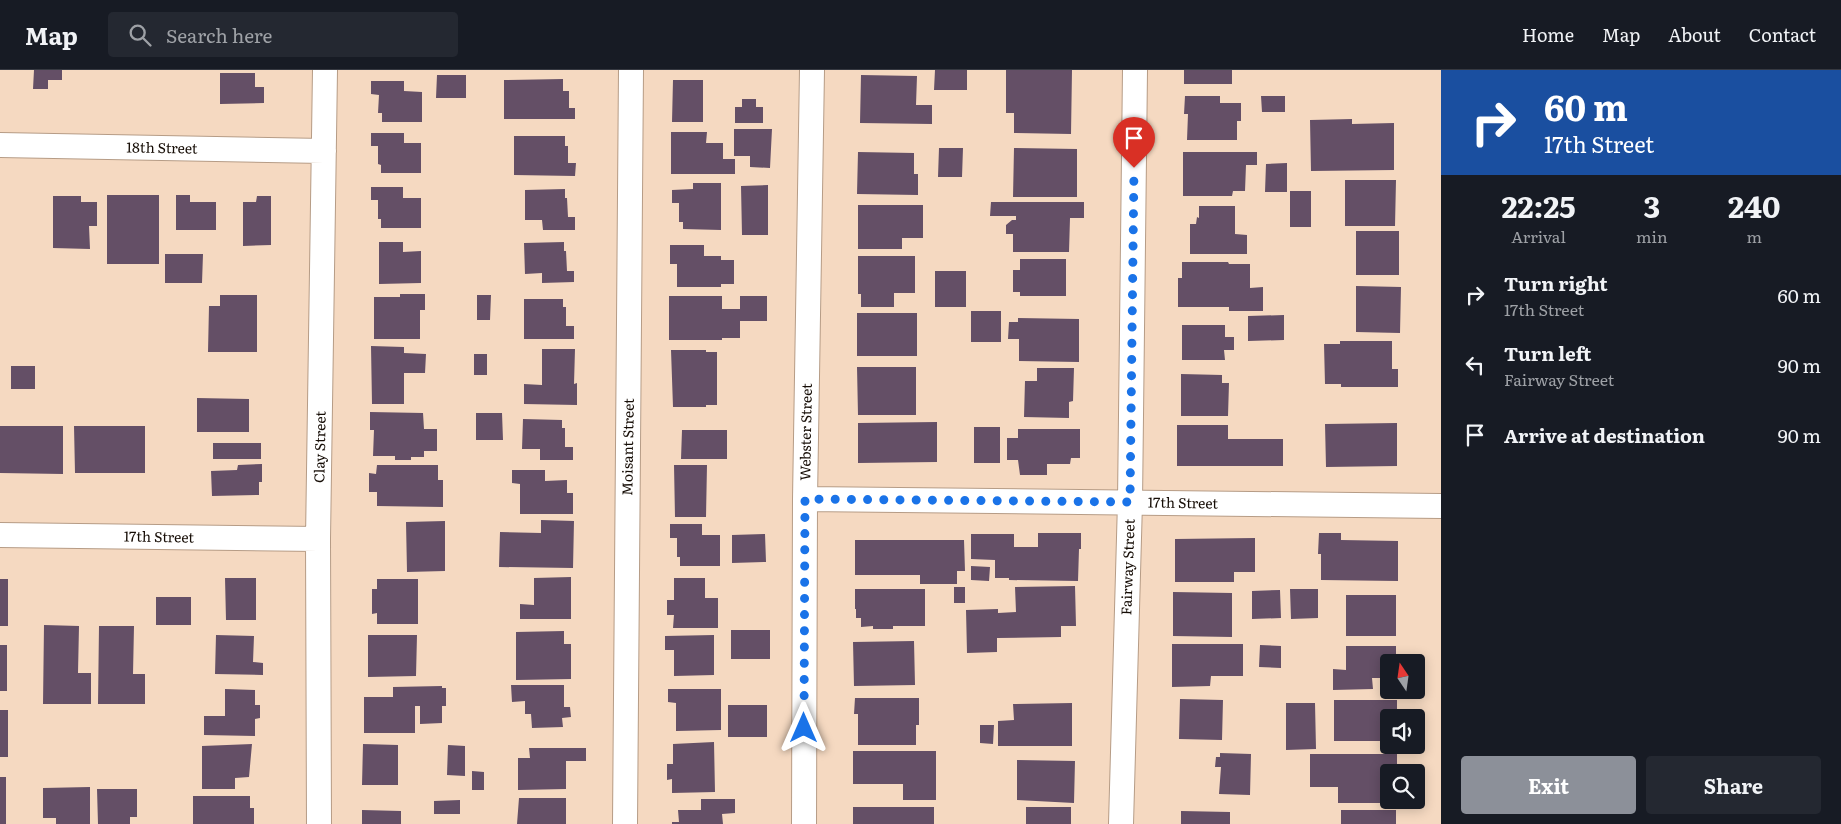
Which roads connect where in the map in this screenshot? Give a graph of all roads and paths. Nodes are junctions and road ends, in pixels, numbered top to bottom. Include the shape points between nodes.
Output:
1 (324, 70) edge
2 (631, 70) edge
3 (812, 70) edge
4 (1135, 70) edge
5 (0, 145) edge
6 (324, 151) junction
7 (805, 499) junction
8 (1130, 502) junction
9 (1441, 506) edge
10 (0, 535) edge
11 (318, 540) junction
12 (318, 824) edge
13 (625, 824) edge
14 (804, 824) edge
15 (1121, 824) edge

1 - 6 street, Clay Street
2 - 13 street, Moisant Street
3 - 7 street, Webster Street
4 - 8 street, Fairway Street
5 - 6 street, 18th Street
6 - 11 street, Clay Street
7 - 8 street, 17th Street
7 - 14 street, Webster Street
8 - 9 street, 17th Street
8 - 15 street, Fairway Street
10 - 11 street, 17th Street
11 - 12 street, Clay Street

